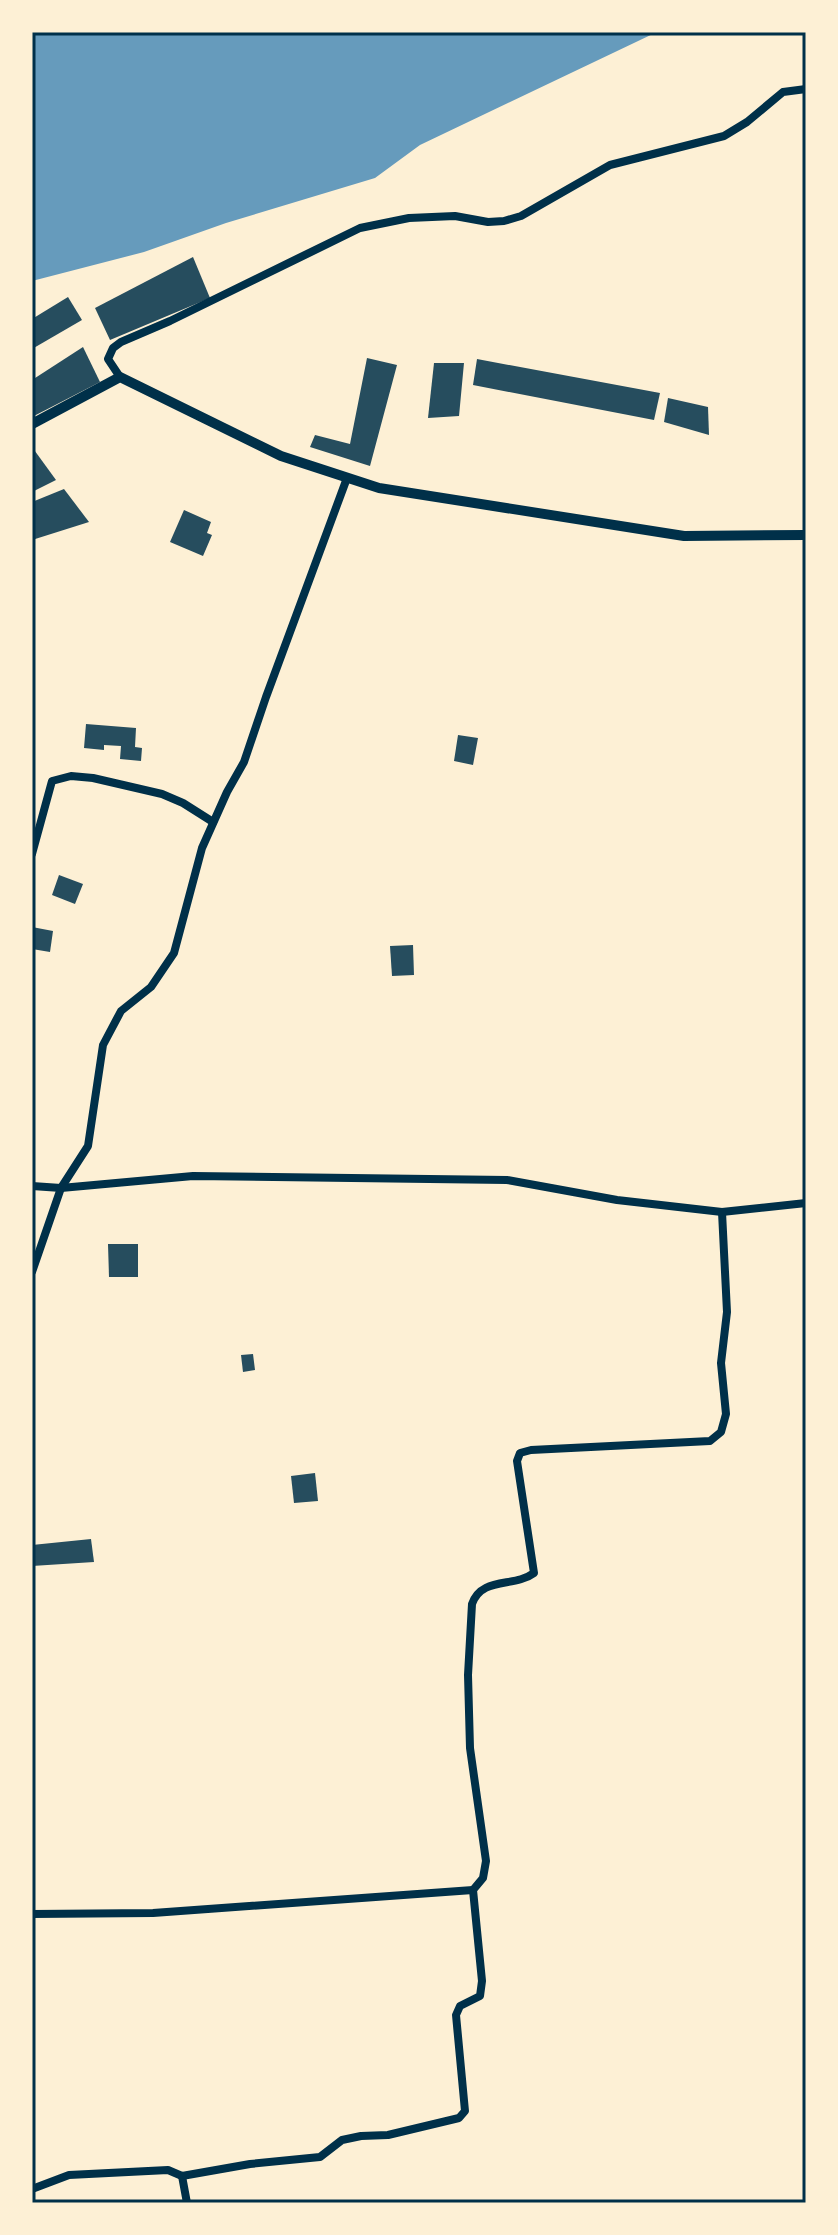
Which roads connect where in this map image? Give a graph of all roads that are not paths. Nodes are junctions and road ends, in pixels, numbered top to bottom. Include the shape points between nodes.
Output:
1 (806, 89) edge
2 (120, 377) junction
3 (32, 424) edge
4 (347, 478) junction
5 (806, 535) edge
6 (213, 822) junction
7 (32, 854) edge
8 (32, 1186) edge
9 (61, 1188) junction
10 (806, 1203) edge
11 (722, 1212) junction
12 (32, 1272) edge
13 (473, 1890) junction
14 (32, 1914) edge
15 (182, 2176) junction
16 (32, 2189) edge
17 (187, 2203) edge

1 - 2 street via 783,92 724,136 610,165 521,216 488,222 455,216 409,218 360,228 121,342 108,359
2 - 3 street
2 - 4 street via 281,456
4 - 5 street via 379,488 684,536
4 - 6 street via 257,730
6 - 7 street via 162,794 71,776 52,781
6 - 9 street via 174,953 151,987 121,1011 103,1045 88,1146
8 - 9 street
9 - 11 street via 193,1176 507,1180
9 - 12 street
10 - 11 street
11 - 13 street via 727,1312 721,1363 726,1414 721,1432 710,1441 531,1450 520,1453 517,1461 534,1573 524,1580 491,1584 476,1593 472,1604 470,1748 486,1861 483,1878
13 - 14 street via 153,1913
13 - 15 street via 482,1981 480,1996 460,2006 456,2015 465,2101 459,2118 342,2140 320,2157
15 - 16 street via 168,2170 69,2175
15 - 17 street

